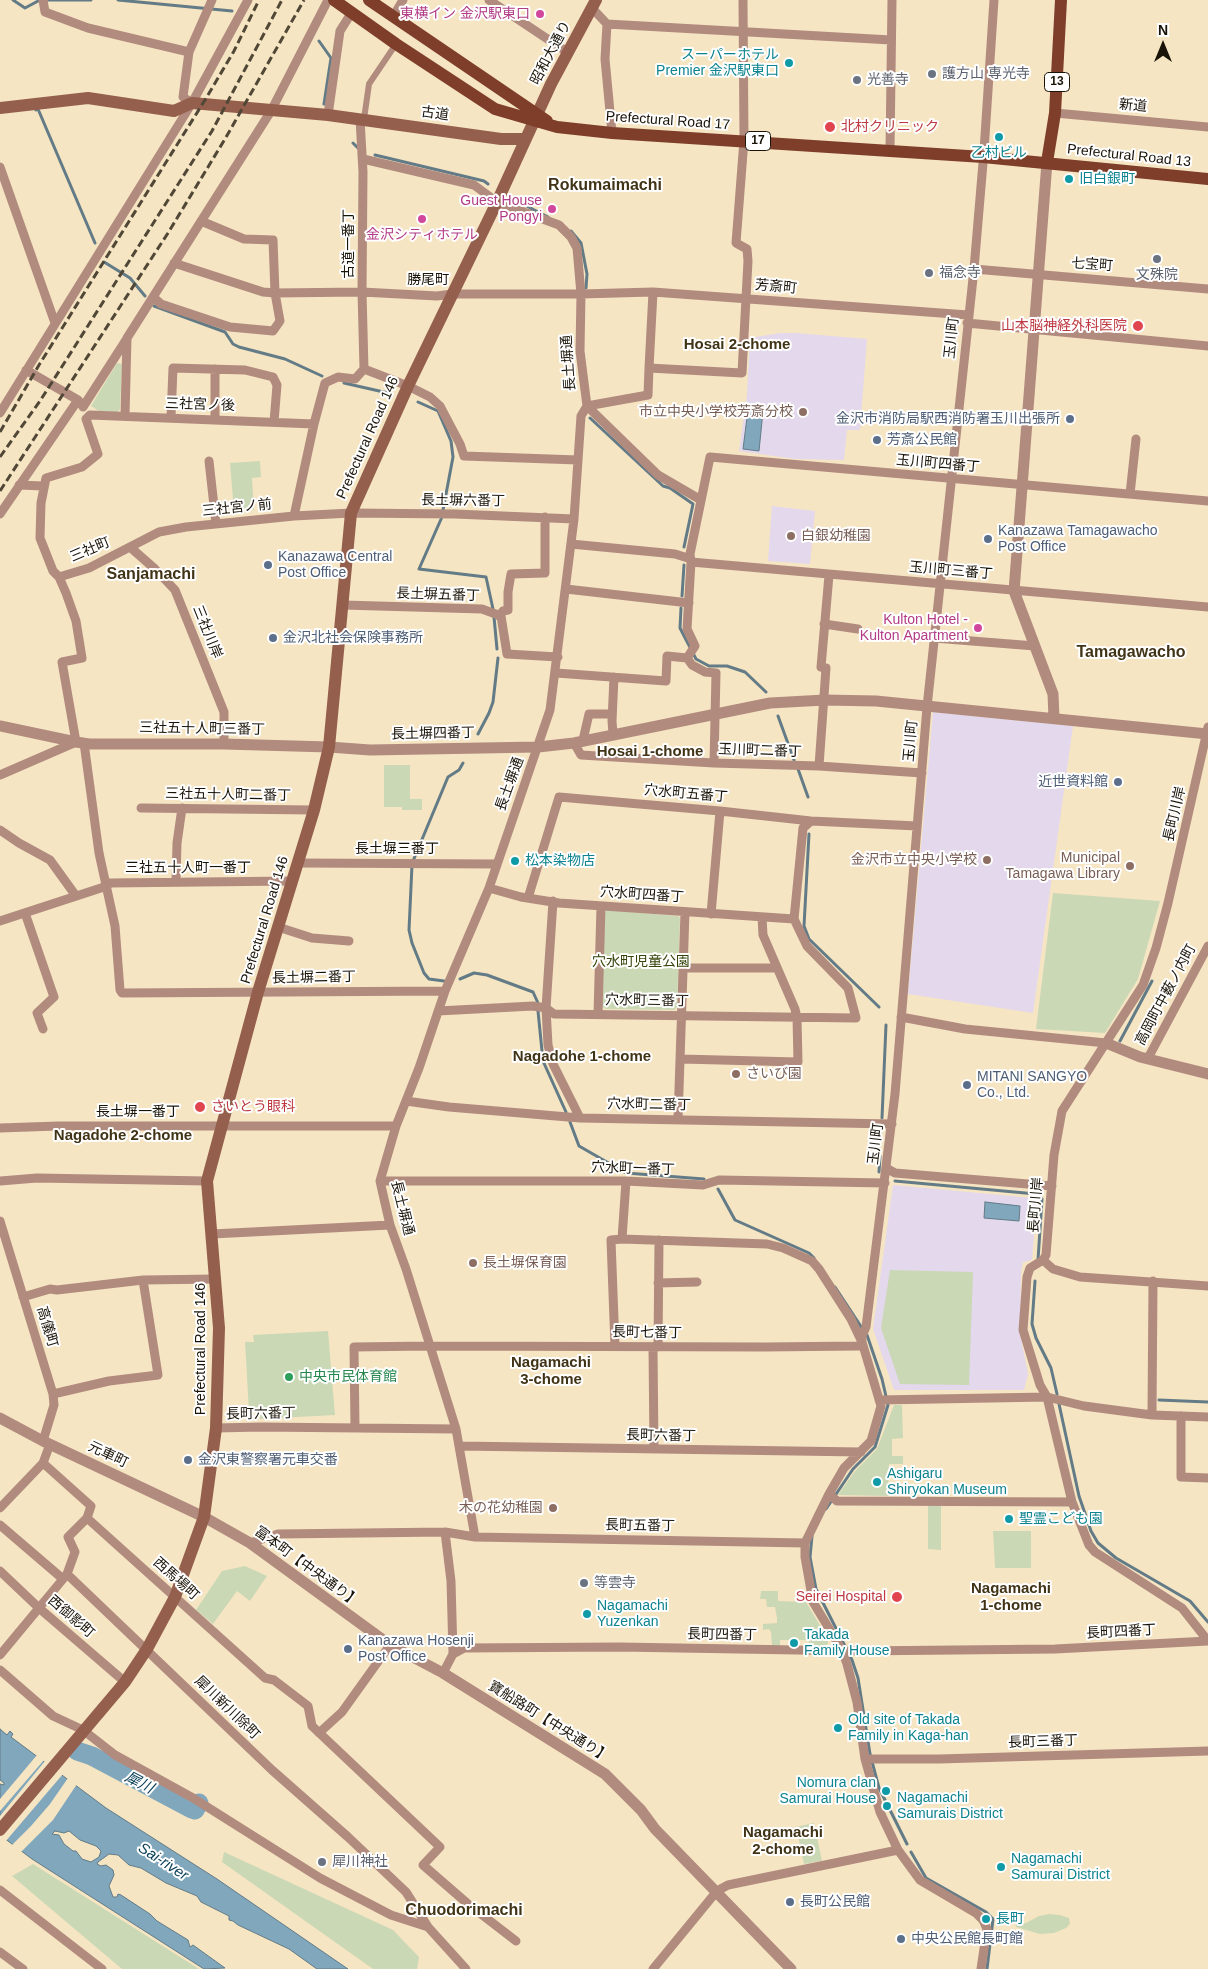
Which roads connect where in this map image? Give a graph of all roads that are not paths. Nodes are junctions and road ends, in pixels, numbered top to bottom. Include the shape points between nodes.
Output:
1 (328, 0) edge
2 (334, 0) edge
3 (368, 0) edge
4 (404, 0) edge
5 (489, 0) edge
6 (743, 0) edge
7 (892, 0) edge
8 (994, 0) edge
9 (1061, 0) edge
10 (247, 1) edge
11 (43, 2) edge
12 (210, 4) edge
13 (594, 4) edge
14 (352, 12) junction
15 (393, 17) junction
16 (607, 24) junction
17 (743, 31) junction
18 (891, 40) junction
19 (396, 44) junction
20 (190, 52) junction
21 (567, 52) junction
22 (192, 103) junction
23 (0, 108) edge
24 (271, 110) junction
25 (1055, 112) junction
26 (334, 116) junction
27 (535, 117) junction
28 (362, 119) junction
29 (1208, 127) edge
30 (612, 133) junction
31 (525, 139) junction
32 (744, 140) junction
33 (890, 150) junction
34 (983, 157) junction
35 (363, 159) junction
36 (1047, 162) junction
37 (0, 167) edge
38 (1208, 179) edge
39 (497, 202) junction
40 (201, 220) junction
41 (174, 263) junction
42 (974, 269) junction
43 (1038, 274) junction
44 (1208, 289) edge
45 (362, 292) junction
46 (653, 292) junction
47 (275, 293) junction
48 (452, 294) junction
49 (581, 294) junction
50 (153, 296) junction
51 (746, 299) junction
52 (968, 319) junction
53 (55, 323) junction
54 (1034, 330) junction
55 (127, 338) junction
56 (1208, 346) edge
57 (364, 368) junction
58 (649, 368) junction
59 (215, 369) junction
60 (26, 370) junction
61 (408, 386) junction
62 (4, 401) edge
63 (81, 404) junction
64 (587, 406) junction
65 (0, 413) edge
66 (125, 416) junction
67 (88, 417) junction
68 (171, 418) junction
69 (215, 420) junction
70 (274, 422) junction
71 (314, 424) junction
72 (1136, 439) dead end
73 (209, 460) dead end
74 (578, 460) junction
75 (951, 478) junction
76 (19, 485) junction
77 (1022, 485) junction
78 (43, 486) junction
79 (1130, 494) junction
80 (701, 500) junction
81 (1208, 500) edge
82 (350, 513) junction
83 (0, 514) edge
84 (294, 516) junction
85 (545, 517) junction
86 (574, 519) junction
87 (216, 524) junction
88 (571, 544) junction
89 (130, 547) junction
90 (691, 560) junction
91 (829, 575) junction
92 (59, 577) junction
93 (940, 584) junction
94 (566, 589) junction
95 (1014, 591) junction
96 (689, 603) junction
97 (343, 605) junction
98 (1208, 607) edge
99 (499, 616) junction
100 (824, 624) junction
101 (858, 629) dead end
102 (934, 638) junction
103 (1035, 646) junction
104 (690, 654) junction
105 (558, 657) junction
106 (556, 673) junction
107 (614, 677) junction
108 (825, 700) junction
109 (928, 707) junction
110 (612, 714) junction
111 (714, 714) junction
112 (1054, 718) junction
113 (0, 726) edge
114 (1208, 732) edge
115 (613, 734) junction
116 (579, 741) junction
117 (80, 743) junction
118 (224, 744) junction
119 (329, 746) junction
120 (538, 747) junction
121 (714, 763) junction
122 (820, 766) junction
123 (922, 772) junction
124 (0, 774) edge
125 (141, 808) dead end
126 (182, 808) junction
127 (314, 810) junction
128 (720, 810) junction
129 (811, 820) junction
130 (917, 826) junction
131 (0, 830) edge
132 (298, 863) junction
133 (496, 864) junction
134 (176, 881) junction
135 (292, 881) junction
136 (107, 886) junction
137 (489, 888) junction
138 (76, 896) junction
139 (528, 898) junction
140 (553, 901) junction
141 (601, 906) junction
142 (685, 912) junction
143 (25, 913) junction
144 (711, 914) junction
145 (762, 917) junction
146 (794, 919) junction
147 (0, 921) edge
148 (278, 928) junction
149 (349, 941) dead end
150 (1208, 946) edge
151 (683, 968) junction
152 (777, 968) junction
153 (445, 991) junction
154 (258, 992) junction
155 (546, 1008) junction
156 (438, 1011) junction
157 (598, 1014) junction
158 (681, 1016) junction
159 (901, 1017) junction
160 (797, 1018) junction
161 (43, 1029) dead end
162 (1106, 1043) junction
163 (1148, 1058) junction
164 (682, 1059) junction
165 (1208, 1074) edge
166 (406, 1101) junction
167 (580, 1118) junction
168 (678, 1119) junction
169 (892, 1124) junction
170 (222, 1126) junction
171 (396, 1126) junction
172 (0, 1128) edge
173 (886, 1168) junction
174 (0, 1181) edge
175 (207, 1181) junction
176 (380, 1181) junction
177 (626, 1181) junction
178 (885, 1183) junction
179 (1052, 1186) junction
180 (0, 1221) edge
181 (390, 1225) junction
182 (212, 1234) junction
183 (622, 1239) junction
184 (659, 1240) junction
185 (1043, 1260) junction
186 (216, 1279) junction
187 (143, 1280) junction
188 (1153, 1281) junction
189 (697, 1282) dead end
190 (658, 1283) junction
191 (1208, 1286) edge
192 (23, 1297) junction
193 (862, 1339) junction
194 (429, 1346) junction
195 (616, 1346) junction
196 (655, 1347) junction
197 (53, 1394) junction
198 (1047, 1397) junction
199 (879, 1400) junction
200 (1152, 1415) junction
201 (1180, 1416) junction
202 (1208, 1417) edge
203 (0, 1418) edge
204 (216, 1428) junction
205 (355, 1428) junction
206 (456, 1429) junction
207 (47, 1442) junction
208 (460, 1446) junction
209 (654, 1449) junction
210 (861, 1452) junction
211 (43, 1462) junction
212 (1208, 1478) edge
213 (828, 1494) junction
214 (1072, 1502) junction
215 (0, 1508) edge
216 (204, 1517) junction
217 (87, 1518) junction
218 (0, 1525) edge
219 (445, 1532) junction
220 (475, 1537) junction
221 (250, 1543) junction
222 (805, 1543) junction
223 (0, 1571) edge
224 (65, 1576) junction
225 (175, 1597) junction
226 (39, 1608) junction
227 (1208, 1641) edge
228 (390, 1645) junction
229 (147, 1648) junction
230 (842, 1650) junction
231 (453, 1654) junction
232 (0, 1655) edge
233 (0, 1670) edge
234 (443, 1673) junction
235 (125, 1682) junction
236 (319, 1733) junction
237 (80, 1734) junction
238 (1208, 1751) edge
239 (866, 1758) junction
240 (0, 1830) edge
241 (898, 1850) junction
242 (0, 1890) edge
243 (716, 1891) junction
244 (428, 1927) junction
245 (516, 1941) dead end
246 (0, 1953) edge
247 (23, 1969) edge
248 (102, 1969) edge
249 (466, 1969) edge
250 (653, 1969) edge
251 (791, 1969) edge
252 (980, 1969) edge

1 - 24 street
2 - 14 main road, Prefectural Road 17 / 17
3 - 15 main road, Prefectural Road 17 / 17
4 - 15 street
5 - 21 street
6 - 17 street
7 - 18 street
8 - 34 street, 玉川町
9 - 25 main road, 13
10 - 22 street
11 - 20 street via 44,12 88,28
12 - 20 street
13 - 16 street
13 - 21 main road, 昭和大通り
14 - 19 main road, Prefectural Road 17 / 17
14 - 26 street via 340,31 330,101
15 - 27 main road, Prefectural Road 17 / 17
16 - 17 street
16 - 30 street via 605,59
17 - 18 street
17 - 32 street
18 - 33 street
19 - 27 main road, Prefectural Road 17 / 17 via 495,109
19 - 28 street, 古道一番丁 via 369,84
20 - 22 street via 183,97
21 - 27 main road, 昭和大通り
22 - 23 main road via 174,111 88,98
22 - 24 main road, 古道
22 - 53 street
24 - 26 main road, 古道
24 - 40 street
25 - 29 street, 新道
25 - 36 main road, 13
26 - 28 main road, 古道
27 - 30 main road, Prefectural Road 17 / 17 via 557,128
27 - 31 main road, Prefectural Road 146
28 - 31 main road, 古道 via 501,139
28 - 35 street, 古道一番丁
30 - 32 main road, Prefectural Road 17 / 17
31 - 39 main road, Prefectural Road 146
32 - 33 main road, Prefectural Road 17 / 17
32 - 51 street via 736,243 747,249
33 - 34 main road, Prefectural Road 17 / 17
34 - 36 main road, Prefectural Road 17 / 17
34 - 42 street, 玉川町
35 - 39 street, 長土塀通 via 474,185
35 - 45 street, 古道一番丁
36 - 38 main road, Prefectural Road 13
36 - 43 street
37 - 53 street
39 - 48 main road, Prefectural Road 146
39 - 49 street, 長土塀通 via 559,225 571,237 577,248
40 - 41 street
40 - 47 street via 244,239 273,240
41 - 47 street, 勝尾町
41 - 50 street
42 - 43 street, 七宝町
42 - 52 street, 玉川町
43 - 44 street, 七宝町
43 - 54 street
45 - 47 street, 勝尾町
45 - 48 street, 勝尾町
45 - 57 street, 古道一番丁
46 - 49 street, 芳斎町
46 - 51 street, 芳斎町
46 - 58 street
47 - 50 street via 280,321 273,331 230,327 161,304
48 - 49 street, 勝尾町
48 - 61 main road, Prefectural Road 146
49 - 64 street, 長土塀通 via 580,351
50 - 55 street
51 - 52 street, 芳斎町
51 - 58 street via 742,373
52 - 54 street, 芳斎町
52 - 75 street, 玉川町
53 - 60 street
54 - 56 street, 芳斎町
54 - 77 street
55 - 63 street
55 - 66 street
57 - 61 street
57 - 71 street via 356,379 338,377 325,384
58 - 64 street via 648,395
59 - 68 street via 173,368
59 - 69 street
59 - 70 street via 245,370 273,377 277,385
60 - 62 street
60 - 63 street
61 - 74 street via 440,406 464,456
61 - 82 main road, Prefectural Road 146
62 - 65 street
63 - 67 street
63 - 76 street
64 - 74 street, 長土塀通 via 580,416
64 - 80 street via 658,475
66 - 67 street, 三社宮ノ後
66 - 68 street, 三社宮ノ後
67 - 78 street via 98,454 82,468 46,478
68 - 69 street, 三社宮ノ後
69 - 70 street, 三社宮ノ後
70 - 71 street, 三社宮ノ後
71 - 84 street
72 - 79 street
73 - 87 street
74 - 86 street, 長土塀通
75 - 77 street, 玉川町四番丁
75 - 80 street, 玉川町四番丁 via 710,457
75 - 93 street, 玉川町
76 - 78 street
76 - 83 street
77 - 79 street, 玉川町四番丁
77 - 95 street
78 - 92 street via 40,538 53,571
79 - 81 street, 玉川町四番丁
80 - 90 street
82 - 84 street, 三社宮ノ前
82 - 85 street, 長土塀六番丁
82 - 97 main road, Prefectural Road 146
84 - 87 street, 三社宮ノ前
85 - 86 street, 長土塀六番丁
85 - 99 street via 545,572 511,574 508,610
86 - 88 street, 長土塀通
87 - 89 street, 三社宮ノ前 via 159,532
88 - 90 street, 玉川町三番丁 via 675,554
88 - 94 street, 長土塀通
89 - 92 street, 三社町 via 89,568
89 - 118 street, 三社川岸 via 175,590 224,712
90 - 91 street, 玉川町三番丁
90 - 96 street
91 - 93 street, 玉川町三番丁
91 - 100 street
92 - 117 street via 76,622 82,658 62,662
93 - 95 street, 玉川町三番丁
93 - 102 street, 玉川町
94 - 96 street
94 - 105 street, 長土塀通
95 - 98 street, 玉川町三番丁
95 - 103 street
96 - 104 street via 687,629 695,646
97 - 99 street, 長土塀五番丁 via 482,609
97 - 119 main road, Prefectural Road 146
99 - 105 street via 507,654
100 - 101 street
100 - 108 street via 820,668 826,668
102 - 103 street
102 - 109 street, 玉川町
103 - 112 street via 1053,694
104 - 107 street via 666,656 666,681
104 - 111 street via 692,665 705,672 716,673
105 - 106 street, 長土塀通
106 - 107 street
106 - 120 street, 長土塀通 via 550,710
107 - 110 street
108 - 109 street, 長土塀四番丁 via 876,700
108 - 111 street, 長土塀四番丁 via 770,703
108 - 122 street
109 - 112 street, 長土塀四番丁
109 - 123 street, 玉川町
110 - 115 street
110 - 116 street via 589,714
111 - 115 street, 長土塀四番丁
111 - 121 street
112 - 114 street, 長土塀四番丁
113 - 117 street, 三社五十人町三番丁
114 - 162 street, 長町川岸 via 1156,948 1143,985
115 - 116 street, 長土塀四番丁
116 - 120 street, 長土塀四番丁
116 - 121 street, 玉川町二番丁 via 581,755
117 - 118 street, 三社五十人町三番丁
117 - 124 street
117 - 136 street
118 - 119 street, 三社五十人町三番丁
119 - 120 street, 長土塀四番丁 via 370,750
119 - 127 main road, Prefectural Road 146
120 - 133 street, 長土塀通
121 - 122 street, 玉川町二番丁
122 - 123 street, 玉川町二番丁
123 - 130 street, 玉川町
125 - 126 street, 三社五十人町二番丁
126 - 127 street, 三社五十人町二番丁
126 - 134 street
127 - 132 main road, Prefectural Road 146
128 - 129 street, 穴水町五番丁
128 - 139 street, 穴水町五番丁 via 559,797
128 - 144 street
129 - 130 street, 穴水町五番丁
129 - 146 street via 803,828
130 - 159 street, 玉川町
131 - 138 street via 50,860
132 - 133 street, 長土塀三番丁
132 - 135 main road, Prefectural Road 146
133 - 137 street, 長土塀通
134 - 135 street, 三社五十人町一番丁
134 - 136 street, 三社五十人町一番丁 via 110,883
135 - 148 main road, Prefectural Road 146
136 - 138 street, 三社五十人町一番丁
136 - 154 street, 長土塀二番丁 via 122,993
137 - 139 street, 穴水町四番丁
137 - 153 street, 長土塀通
138 - 143 street, 三社五十人町一番丁
139 - 140 street, 穴水町四番丁
140 - 141 street, 穴水町四番丁
140 - 155 street
141 - 142 street, 穴水町四番丁
141 - 157 street
142 - 144 street, 穴水町四番丁
142 - 151 street
143 - 147 street, 三社五十人町一番丁
143 - 161 street via 54,997 37,1013
144 - 145 street, 穴水町四番丁
145 - 146 street, 穴水町四番丁
145 - 152 street via 763,935
146 - 160 street, 穴水町三番丁 via 807,946 848,988 856,1018
148 - 149 street via 312,938
148 - 154 main road, Prefectural Road 146
150 - 163 street, 高岡町中薮ノ内町
151 - 152 street
151 - 158 street
152 - 160 street
153 - 154 street, 長土塀二番丁
153 - 156 street, 長土塀通
154 - 170 main road, Prefectural Road 146
155 - 156 street, 穴水町三番丁
155 - 157 street, 穴水町三番丁 via 554,1014
155 - 167 street via 548,1045 553,1064
156 - 166 street, 長土塀通
157 - 158 street, 穴水町三番丁
158 - 160 street, 穴水町三番丁
158 - 164 street
159 - 162 street via 965,1029
159 - 169 street, 玉川町
160 - 164 street via 798,1062
162 - 163 street
162 - 179 street, 長町川岸 via 1062,1111
163 - 165 street
164 - 168 street
166 - 167 street, 穴水町二番丁
166 - 171 street, 長土塀通
167 - 168 street, 穴水町二番丁
168 - 169 street, 穴水町二番丁
169 - 173 street, 玉川町
170 - 171 street, 長土塀一番丁
170 - 172 street, 長土塀一番丁
170 - 175 main road, Prefectural Road 146
171 - 176 street, 長土塀通
173 - 178 street, 玉川町
173 - 179 street via 895,1173
174 - 175 street via 37,1178
175 - 182 main road, Prefectural Road 146
176 - 177 street, 穴水町一番丁
176 - 181 street, 長土塀通
177 - 178 street, 穴水町一番丁 via 703,1185 719,1180
177 - 183 street
178 - 193 street, 玉川町
179 - 185 street, 長町川岸
180 - 192 street, 高儀町
181 - 182 street
181 - 194 street, 長土塀通
182 - 186 main road, Prefectural Road 146
183 - 184 street
183 - 195 street via 611,1240
184 - 190 street
184 - 193 street via 767,1244 812,1261
185 - 188 street via 1052,1269 1080,1277
185 - 198 street via 1030,1268 1027,1277 1023,1330 1040,1385
186 - 187 street
186 - 204 main road, Prefectural Road 146 via 219,1328
187 - 192 street via 50,1289
187 - 197 street via 158,1375 109,1381
188 - 191 street
188 - 200 street
189 - 190 street
190 - 196 street
192 - 197 street, 高儀町
193 - 196 street, 長町七番丁 via 859,1346
193 - 199 street
194 - 195 street, 長町七番丁
194 - 205 street, 長町七番丁 via 354,1347
194 - 206 street, 長土塀通
195 - 196 street, 長町七番丁
196 - 209 street
197 - 207 street, 高儀町
198 - 199 street
198 - 200 street via 1084,1406
198 - 214 street
199 - 210 street via 881,1406 872,1442
200 - 201 street
201 - 202 street
201 - 212 street via 1182,1477
203 - 207 street, 元車町
204 - 205 street, 長町六番丁
204 - 216 main road, Prefectural Road 146
205 - 206 street, 長町六番丁
206 - 208 street, 長土塀通
207 - 211 street
207 - 216 street, 元車町
208 - 209 street, 長町六番丁
208 - 220 street, 長土塀通
209 - 210 street, 長町六番丁
210 - 213 street via 844,1468
211 - 215 street
211 - 217 street via 91,1506
213 - 214 street via 837,1501
213 - 222 street
214 - 227 street via 1089,1545 1095,1552 1182,1608
216 - 221 street, 富本町【中央通り】
216 - 225 main road, Prefectural Road 146
217 - 224 street via 68,1537 76,1552
217 - 225 street, 西馬場町
218 - 224 street, 犀川新川除町
219 - 220 street, 長町五番丁
219 - 221 street, 長町五番丁 via 278,1534
219 - 231 street via 451,1581
220 - 222 street, 長町五番丁
221 - 228 street, 富本町【中央通り】
222 - 230 street via 814,1602
223 - 226 street, 西御影町
224 - 226 street
224 - 229 street, 犀川新川除町
225 - 229 main road, Prefectural Road 146
225 - 236 street, 西馬場町 via 266,1678 274,1680 308,1706 312,1726
226 - 232 street
226 - 235 street, 西御影町
227 - 230 street, 長町四番丁 via 1055,1649
228 - 234 street, 寶船路町【中央通り】
228 - 236 street via 342,1712
229 - 235 main road, Prefectural Road 146
229 - 244 street, 犀川新川除町 via 272,1770 406,1892
230 - 231 street, 長町四番丁 via 464,1648
230 - 239 street via 857,1702
231 - 234 street
233 - 237 street via 53,1716
234 - 243 street, 寶船路町【中央通り】 via 605,1774
235 - 237 main road, Prefectural Road 146
236 - 245 street via 440,1847 423,1865
237 - 240 main road, Prefectural Road 146
237 - 244 street via 192,1798 320,1878 391,1915
238 - 239 street, 長町三番丁
239 - 241 street via 880,1812
241 - 243 street via 728,1885
241 - 252 street via 920,1880 984,1920 986,1929
242 - 248 street
243 - 250 street
243 - 251 street, 寶船路町【中央通り】
244 - 249 street, 犀川新川除町
246 - 247 street

